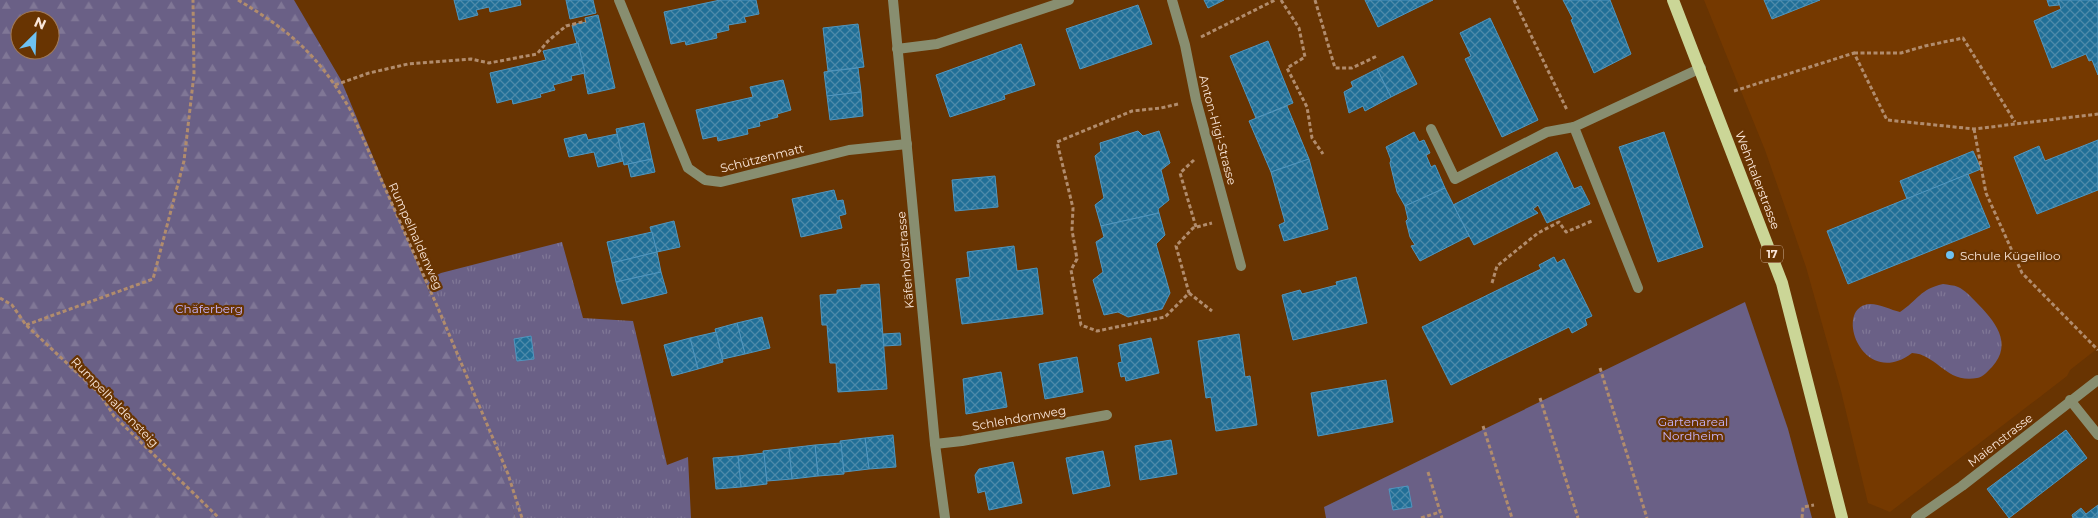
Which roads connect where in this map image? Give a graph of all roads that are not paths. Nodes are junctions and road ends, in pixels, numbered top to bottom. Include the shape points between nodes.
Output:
1 (619, 0) edge
2 (893, 0) edge
3 (1069, 0) edge
4 (1172, 0) edge
5 (1673, 0) edge
6 (897, 49) junction
7 (1701, 68) junction
8 (1574, 128) junction
9 (1431, 130) dead end
10 (907, 144) junction
11 (1241, 266) dead end
12 (1638, 288) dead end
13 (2098, 380) edge
14 (2070, 400) junction
15 (1107, 415) dead end
16 (2098, 436) edge
17 (935, 444) junction
18 (945, 518) edge
19 (1842, 518) edge
20 (1916, 518) edge

1 - 10 street, Schützenmatt via 688,168 705,180 721,182 849,150
2 - 6 street, Käferholzstrasse
3 - 6 street via 937,44
4 - 11 street, Anton-Higi-Strasse
5 - 7 main road, Wehntalerstrasse / 17
6 - 10 street, Käferholzstrasse
7 - 8 street
7 - 19 main road, Wehntalerstrasse / 17 via 1782,283
8 - 9 street via 1546,132 1455,179
8 - 12 street
10 - 17 street, Käferholzstrasse
13 - 14 street, Maienstrasse
14 - 16 street
14 - 20 street, Maienstrasse via 1962,486
15 - 17 street, Schlehdornweg
17 - 18 street, Käferholzstrasse

